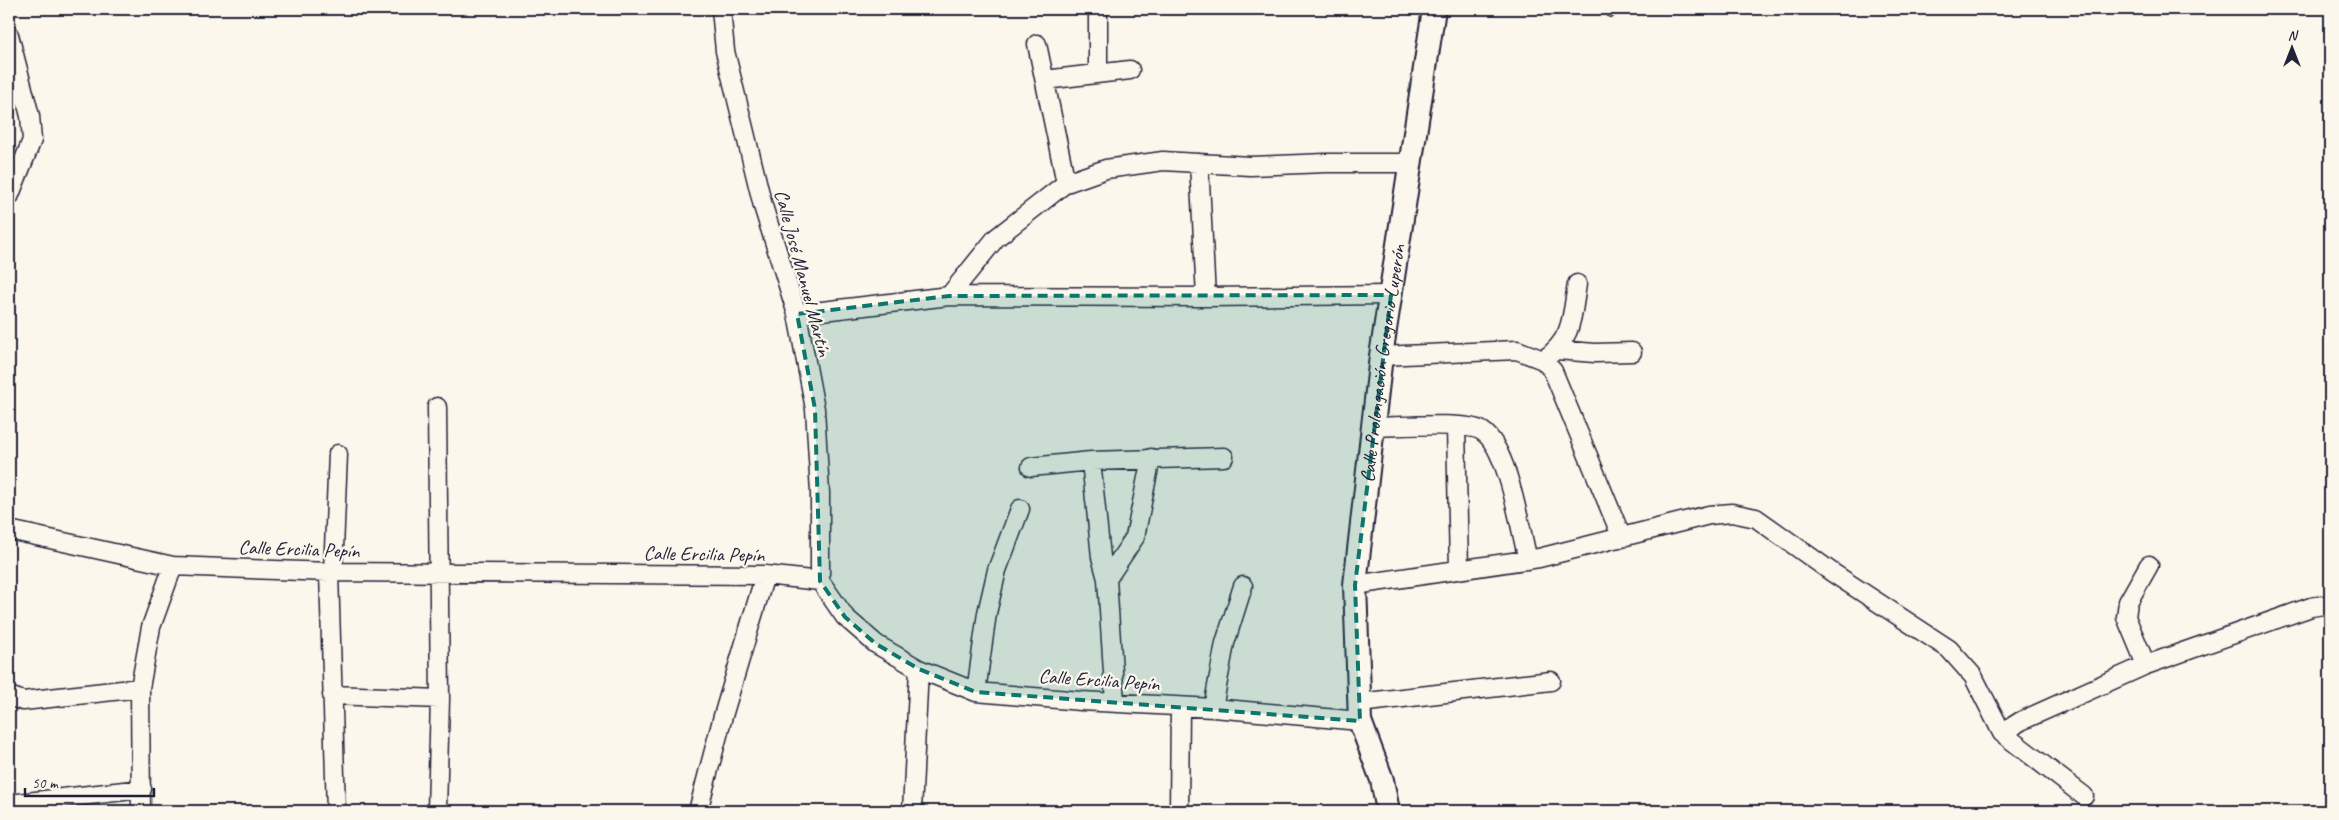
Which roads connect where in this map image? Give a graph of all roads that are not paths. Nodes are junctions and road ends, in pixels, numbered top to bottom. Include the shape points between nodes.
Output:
1 (721, 9) edge
2 (1434, 9) edge
3 (1098, 11) dead end
4 (9, 35) edge
5 (1037, 44) dead end
6 (1130, 70) dead end
7 (1098, 72) junction
8 (1045, 80) junction
9 (1199, 163) junction
10 (1410, 163) junction
11 (1066, 183) junction
12 (9, 197) edge
13 (1577, 284) dead end
14 (1390, 295) junction
15 (949, 296) junction
16 (1206, 297) junction
17 (797, 314) junction
18 (1632, 352) dead end
19 (1550, 355) junction
20 (1381, 356) junction
21 (437, 406) dead end
22 (1456, 426) junction
23 (1374, 427) junction
24 (338, 454) dead end
25 (1151, 458) junction
26 (1224, 458) dead end
27 (1091, 461) junction
28 (1031, 467) dead end
29 (1020, 509) dead end
30 (9, 530) edge
31 (1622, 538) junction
32 (1528, 560) junction
33 (2149, 565) dead end
34 (173, 566) junction
35 (1458, 570) junction
36 (331, 572) junction
37 (438, 573) junction
38 (765, 575) junction
39 (1107, 579) junction
40 (820, 581) junction
41 (1355, 585) junction
42 (1243, 586) dead end
43 (2330, 604) edge
44 (2146, 664) junction
45 (919, 669) junction
46 (1550, 681) dead end
47 (140, 688) junction
48 (976, 692) junction
49 (332, 695) junction
50 (9, 696) edge
51 (440, 699) junction
52 (1115, 703) junction
53 (1180, 707) junction
54 (1213, 708) junction
55 (1360, 712) junction
56 (2002, 733) junction
57 (142, 789) junction
58 (2084, 796) dead end
59 (9, 804) edge
60 (141, 811) edge
61 (336, 811) edge
62 (437, 811) edge
63 (698, 811) edge
64 (912, 811) edge
65 (1179, 811) edge
66 (1388, 811) edge

1 - 17 street, Calle José Manuel Martín via 725,51 762,206
2 - 10 street, Calle Prolongación Gregorio Luperón
3 - 7 street
4 - 12 street via 30,116 32,140
5 - 8 street
6 - 7 street
7 - 8 street
8 - 11 street
9 - 10 street via 1250,166
9 - 11 street via 1153,162 1106,169
9 - 16 street
10 - 14 street, Calle Prolongación Gregorio Luperón
11 - 15 street via 996,238
13 - 19 street via 1570,327
14 - 16 street
14 - 20 street, Calle Prolongación Gregorio Luperón
15 - 16 street
15 - 17 street
17 - 40 street, Calle José Manuel Martín via 815,409 820,493
18 - 19 street
19 - 20 street via 1517,350
19 - 31 street via 1553,371
20 - 23 street, Calle Prolongación Gregorio Luperón
21 - 37 street
22 - 23 street
22 - 32 street via 1480,430 1491,439 1503,460
22 - 35 street
23 - 41 street, Calle Prolongación Gregorio Luperón
24 - 36 street
25 - 26 street
25 - 27 street
25 - 39 street via 1135,537
27 - 28 street
27 - 39 street via 1101,557
29 - 48 street via 996,570
30 - 34 street, Calle Ercilia Pepín
31 - 32 street
31 - 56 street via 1709,515 1732,513 1756,518 1833,573 1950,648 1973,676
32 - 35 street
33 - 44 street via 2128,602 2126,617
34 - 36 street, Calle Ercilia Pepín
34 - 47 street via 151,627
35 - 41 street
36 - 37 street, Calle Ercilia Pepín
36 - 49 street
37 - 38 street, Calle Ercilia Pepín
37 - 51 street
38 - 40 street, Calle Ercilia Pepín
38 - 63 street
39 - 52 street
40 - 45 street, Calle Ercilia Pepín via 845,617 876,644
41 - 55 street, Calle Prolongación Gregorio Luperón
42 - 54 street via 1224,642
43 - 44 street via 2311,607
44 - 56 street via 2021,721
45 - 48 street, Calle Ercilia Pepín
45 - 64 street
46 - 55 street, Calle Ercilia Pepín
47 - 50 street via 23,701
47 - 57 street
48 - 52 street, Calle Ercilia Pepín
49 - 51 street
49 - 61 street
51 - 62 street
52 - 53 street, Calle Ercilia Pepín
53 - 54 street, Calle Ercilia Pepín
53 - 65 street
54 - 55 street, Calle Ercilia Pepín
55 - 66 street, Calle Prolongación Gregorio Luperón via 1382,780
56 - 58 street
57 - 59 street
57 - 60 street

